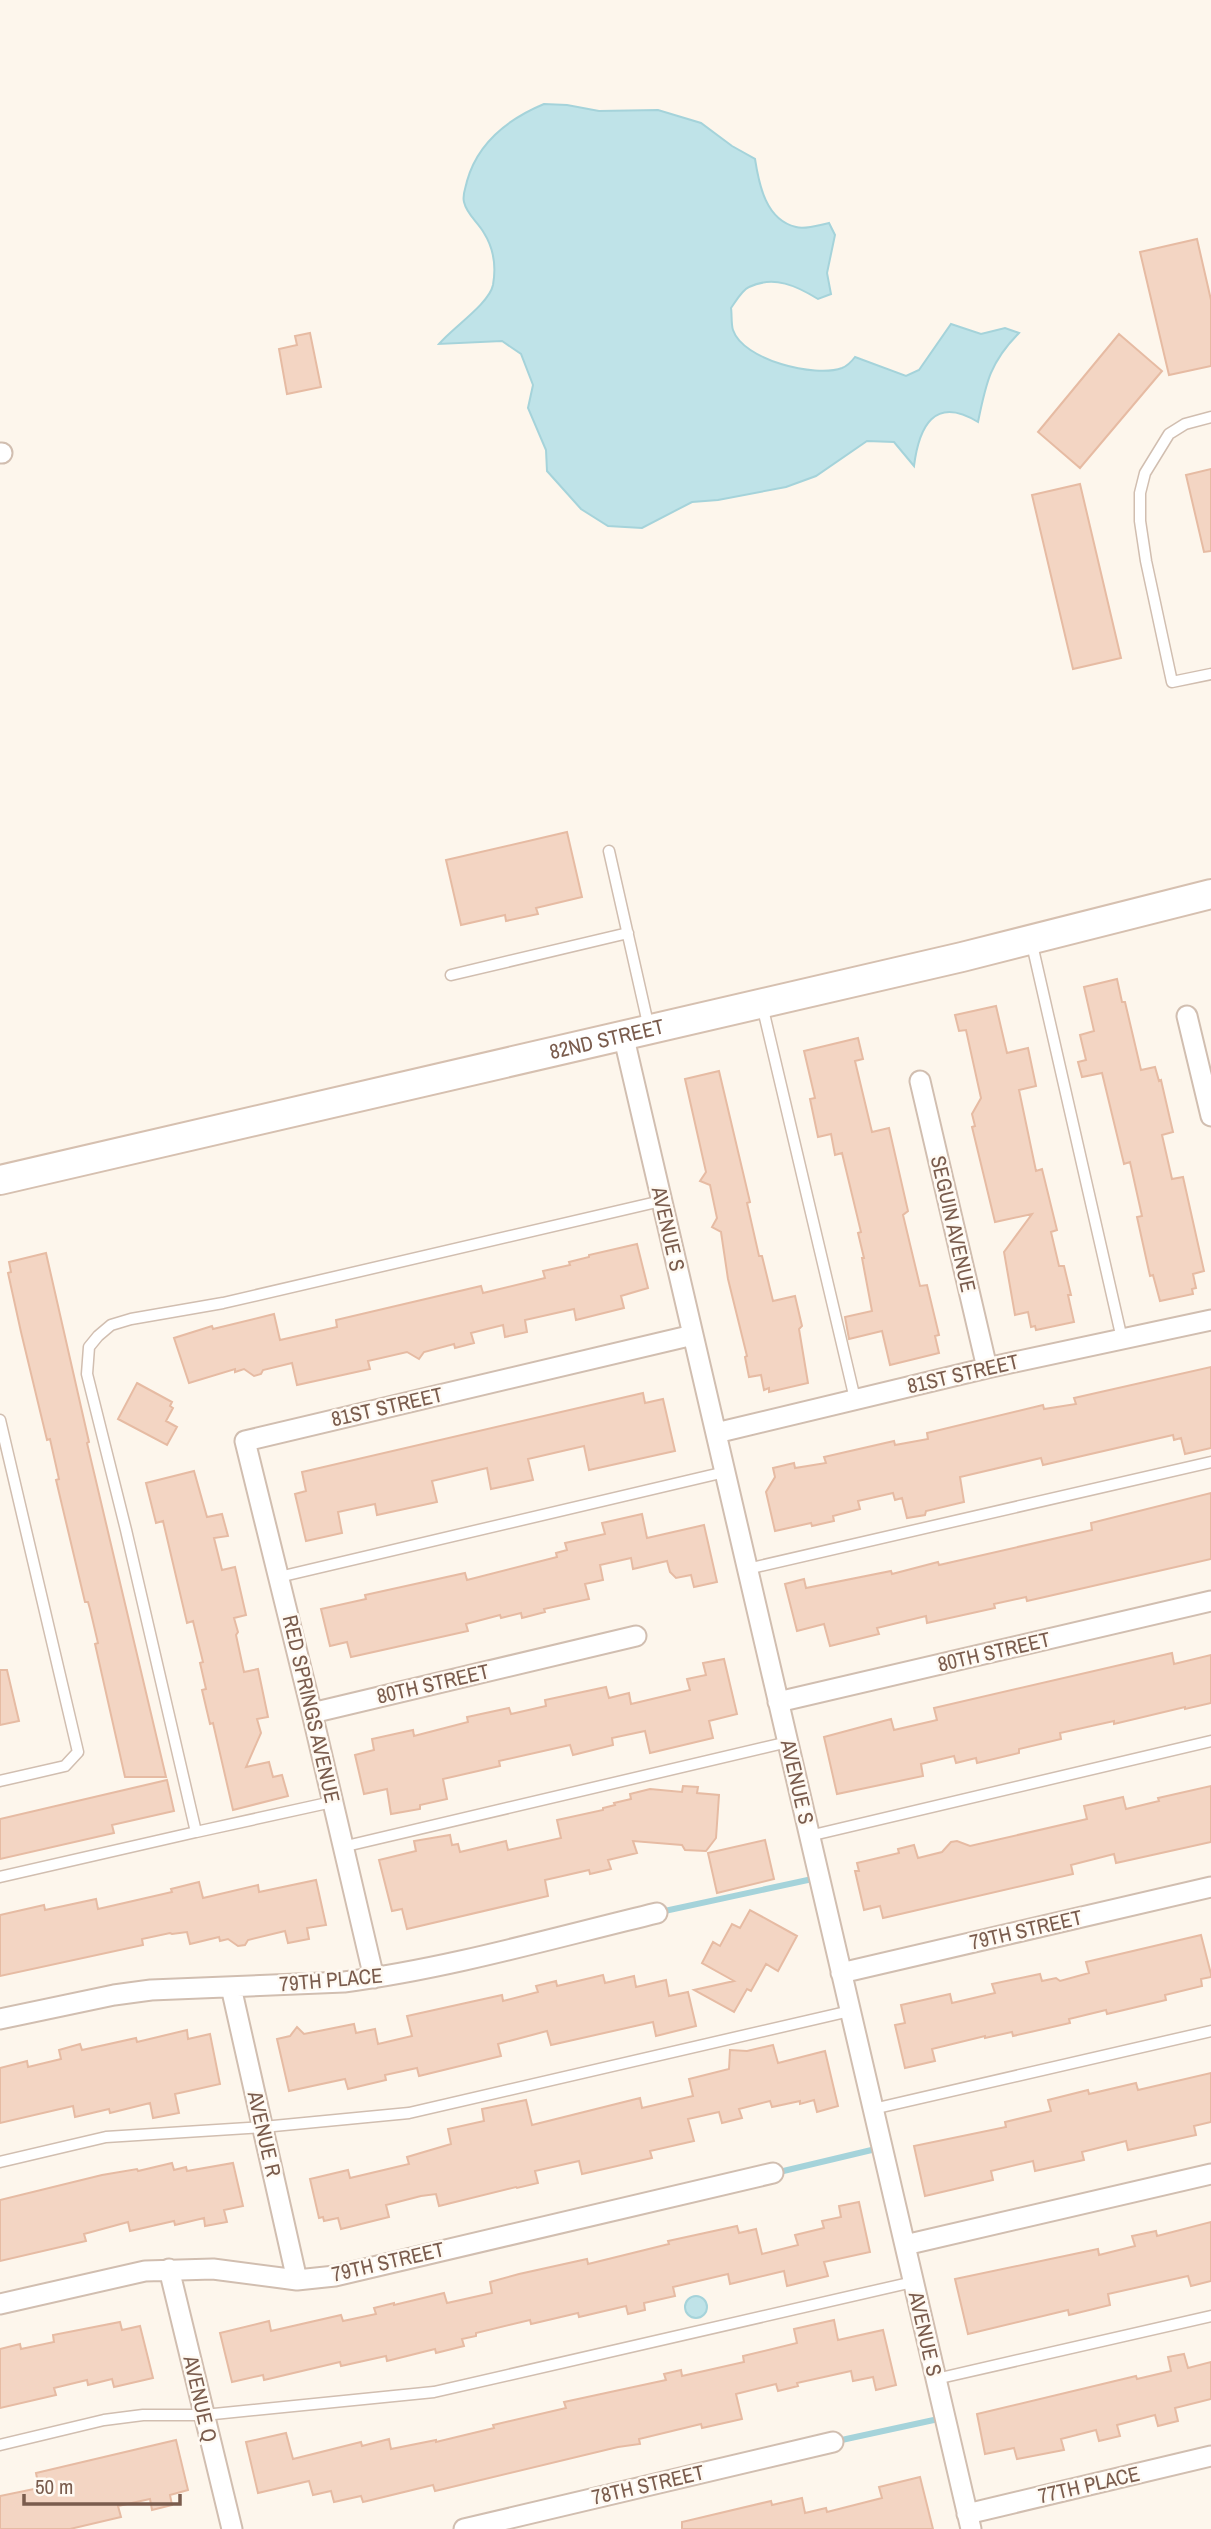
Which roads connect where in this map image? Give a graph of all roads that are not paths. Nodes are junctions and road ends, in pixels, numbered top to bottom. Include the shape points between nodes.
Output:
1 (1211, 417) edge
2 (1211, 674) edge
3 (610, 851) dead end
4 (1211, 894) edge
5 (628, 933) junction
6 (1031, 940) junction
7 (451, 975) dead end
8 (761, 1003) junction
9 (1187, 1016) dead end
10 (636, 1031) junction
11 (919, 1081) dead end
12 (1211, 1116) edge
13 (0, 1180) edge
14 (661, 1201) junction
15 (1211, 1320) edge
16 (693, 1335) junction
17 (1122, 1339) junction
18 (987, 1368) junction
19 (855, 1399) junction
20 (0, 1420) edge
21 (1, 1432) edge
22 (716, 1433) junction
23 (245, 1441) joint
24 (1211, 1462) edge
25 (725, 1472) junction
26 (747, 1569) junction
27 (279, 1577) junction
28 (1211, 1601) edge
29 (636, 1636) dead end
30 (778, 1702) junction
31 (312, 1713) junction
32 (1211, 1741) edge
33 (788, 1742) junction
34 (0, 1781) edge
35 (332, 1802) junction
36 (196, 1832) junction
37 (809, 1836) junction
38 (342, 1847) junction
39 (0, 1877) edge
40 (1211, 1887) edge
41 (657, 1913) dead end
42 (841, 1973) junction
43 (374, 1978) junction
44 (231, 1987) junction
45 (850, 2011) junction
46 (0, 2019) edge
47 (1211, 2031) edge
48 (873, 2109) junction
49 (263, 2127) junction
50 (0, 2162) edge
51 (773, 2173) dead end
52 (1211, 2174) edge
53 (905, 2245) junction
54 (169, 2269) junction
55 (298, 2280) junction
56 (913, 2282) junction
57 (0, 2304) edge
58 (1211, 2316) edge
59 (936, 2379) junction
60 (204, 2415) junction
61 (833, 2442) dead end
62 (0, 2445) edge
63 (1211, 2456) edge
64 (969, 2522) edge
65 (232, 2529) edge
66 (464, 2529) edge

1 - 2 lane via 1169,434 1145,473 1140,493 1140,522 1172,682
3 - 5 lane
4 - 6 main road, 82ND STREET
5 - 7 lane
5 - 10 lane
6 - 8 main road, 82ND STREET
6 - 17 lane
8 - 10 main road, 82ND STREET
8 - 19 lane
9 - 12 street
10 - 13 main road, 82ND STREET
10 - 14 street, AVENUE S
11 - 18 street, SEGUIN AVENUE
14 - 16 street, AVENUE S
14 - 36 lane via 223,1303 131,1319 111,1325 89,1347 87,1374
15 - 17 street, 81ST STREET
16 - 22 street, AVENUE S
16 - 23 street, 81ST STREET
17 - 18 street, 81ST STREET
18 - 19 street, 81ST STREET
19 - 22 street, 81ST STREET
20 - 21 lane
21 - 34 lane via 78,1752 65,1766
22 - 25 street, AVENUE S
23 - 27 street, RED SPRINGS AVENUE
24 - 26 lane
25 - 26 street, AVENUE S
25 - 27 lane
26 - 30 street, AVENUE S
27 - 31 street, RED SPRINGS AVENUE
28 - 30 street, 80TH STREET
29 - 31 street, 80TH STREET
30 - 33 street, AVENUE S
31 - 35 street, RED SPRINGS AVENUE
32 - 37 lane
33 - 37 street, AVENUE S
33 - 38 lane
35 - 36 lane
35 - 38 street, RED SPRINGS AVENUE
36 - 39 lane
37 - 42 street, AVENUE S
38 - 43 street, RED SPRINGS AVENUE
40 - 42 street, 79TH STREET
41 - 43 street, 79TH PLACE via 429,1969
42 - 45 street, AVENUE S
43 - 44 street, 79TH PLACE
44 - 46 street, 79TH PLACE via 126,1993
44 - 49 street, AVENUE R
45 - 48 street, AVENUE S
45 - 49 lane via 409,2113
47 - 48 lane
48 - 53 street, AVENUE S
49 - 50 lane via 106,2137
49 - 55 street, AVENUE R
51 - 55 street, 79TH STREET via 335,2276
52 - 53 street
53 - 56 street, AVENUE S
54 - 55 street, 79TH STREET via 214,2269
54 - 57 street, 79TH STREET
54 - 60 street, AVENUE Q
56 - 59 street, AVENUE S
56 - 60 lane via 434,2392
58 - 59 lane
59 - 64 street, AVENUE S
60 - 62 lane via 104,2420
60 - 65 street, AVENUE Q
61 - 66 street, 78TH STREET
63 - 64 street, 77TH PLACE

